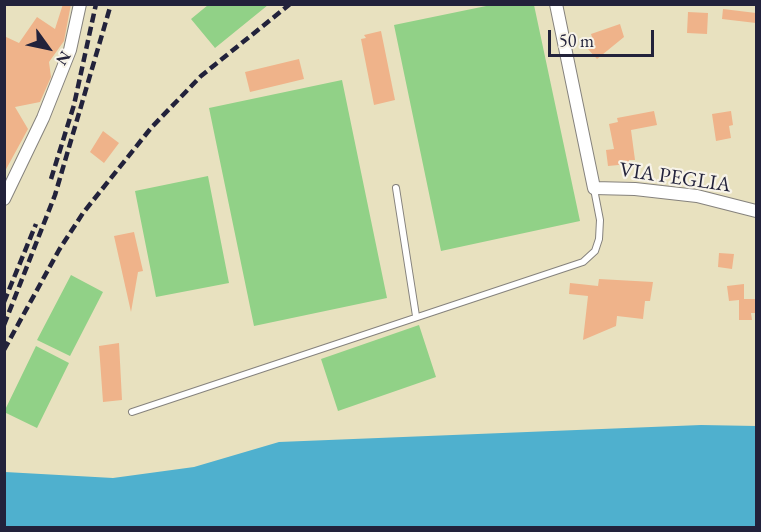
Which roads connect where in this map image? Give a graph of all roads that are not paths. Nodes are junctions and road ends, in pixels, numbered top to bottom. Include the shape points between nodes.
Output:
1 (80, 4) edge
2 (556, 4) edge
3 (396, 188) dead end
4 (594, 188) junction
5 (4, 199) edge
6 (756, 211) edge
7 (416, 316) junction
8 (132, 412) dead end

1 - 5 street via 70,50 44,118
2 - 4 street, VIA PEGLIA
3 - 7 lane
4 - 6 street, VIA PEGLIA via 697,196
4 - 7 lane via 599,239 595,252 583,262
7 - 8 lane

